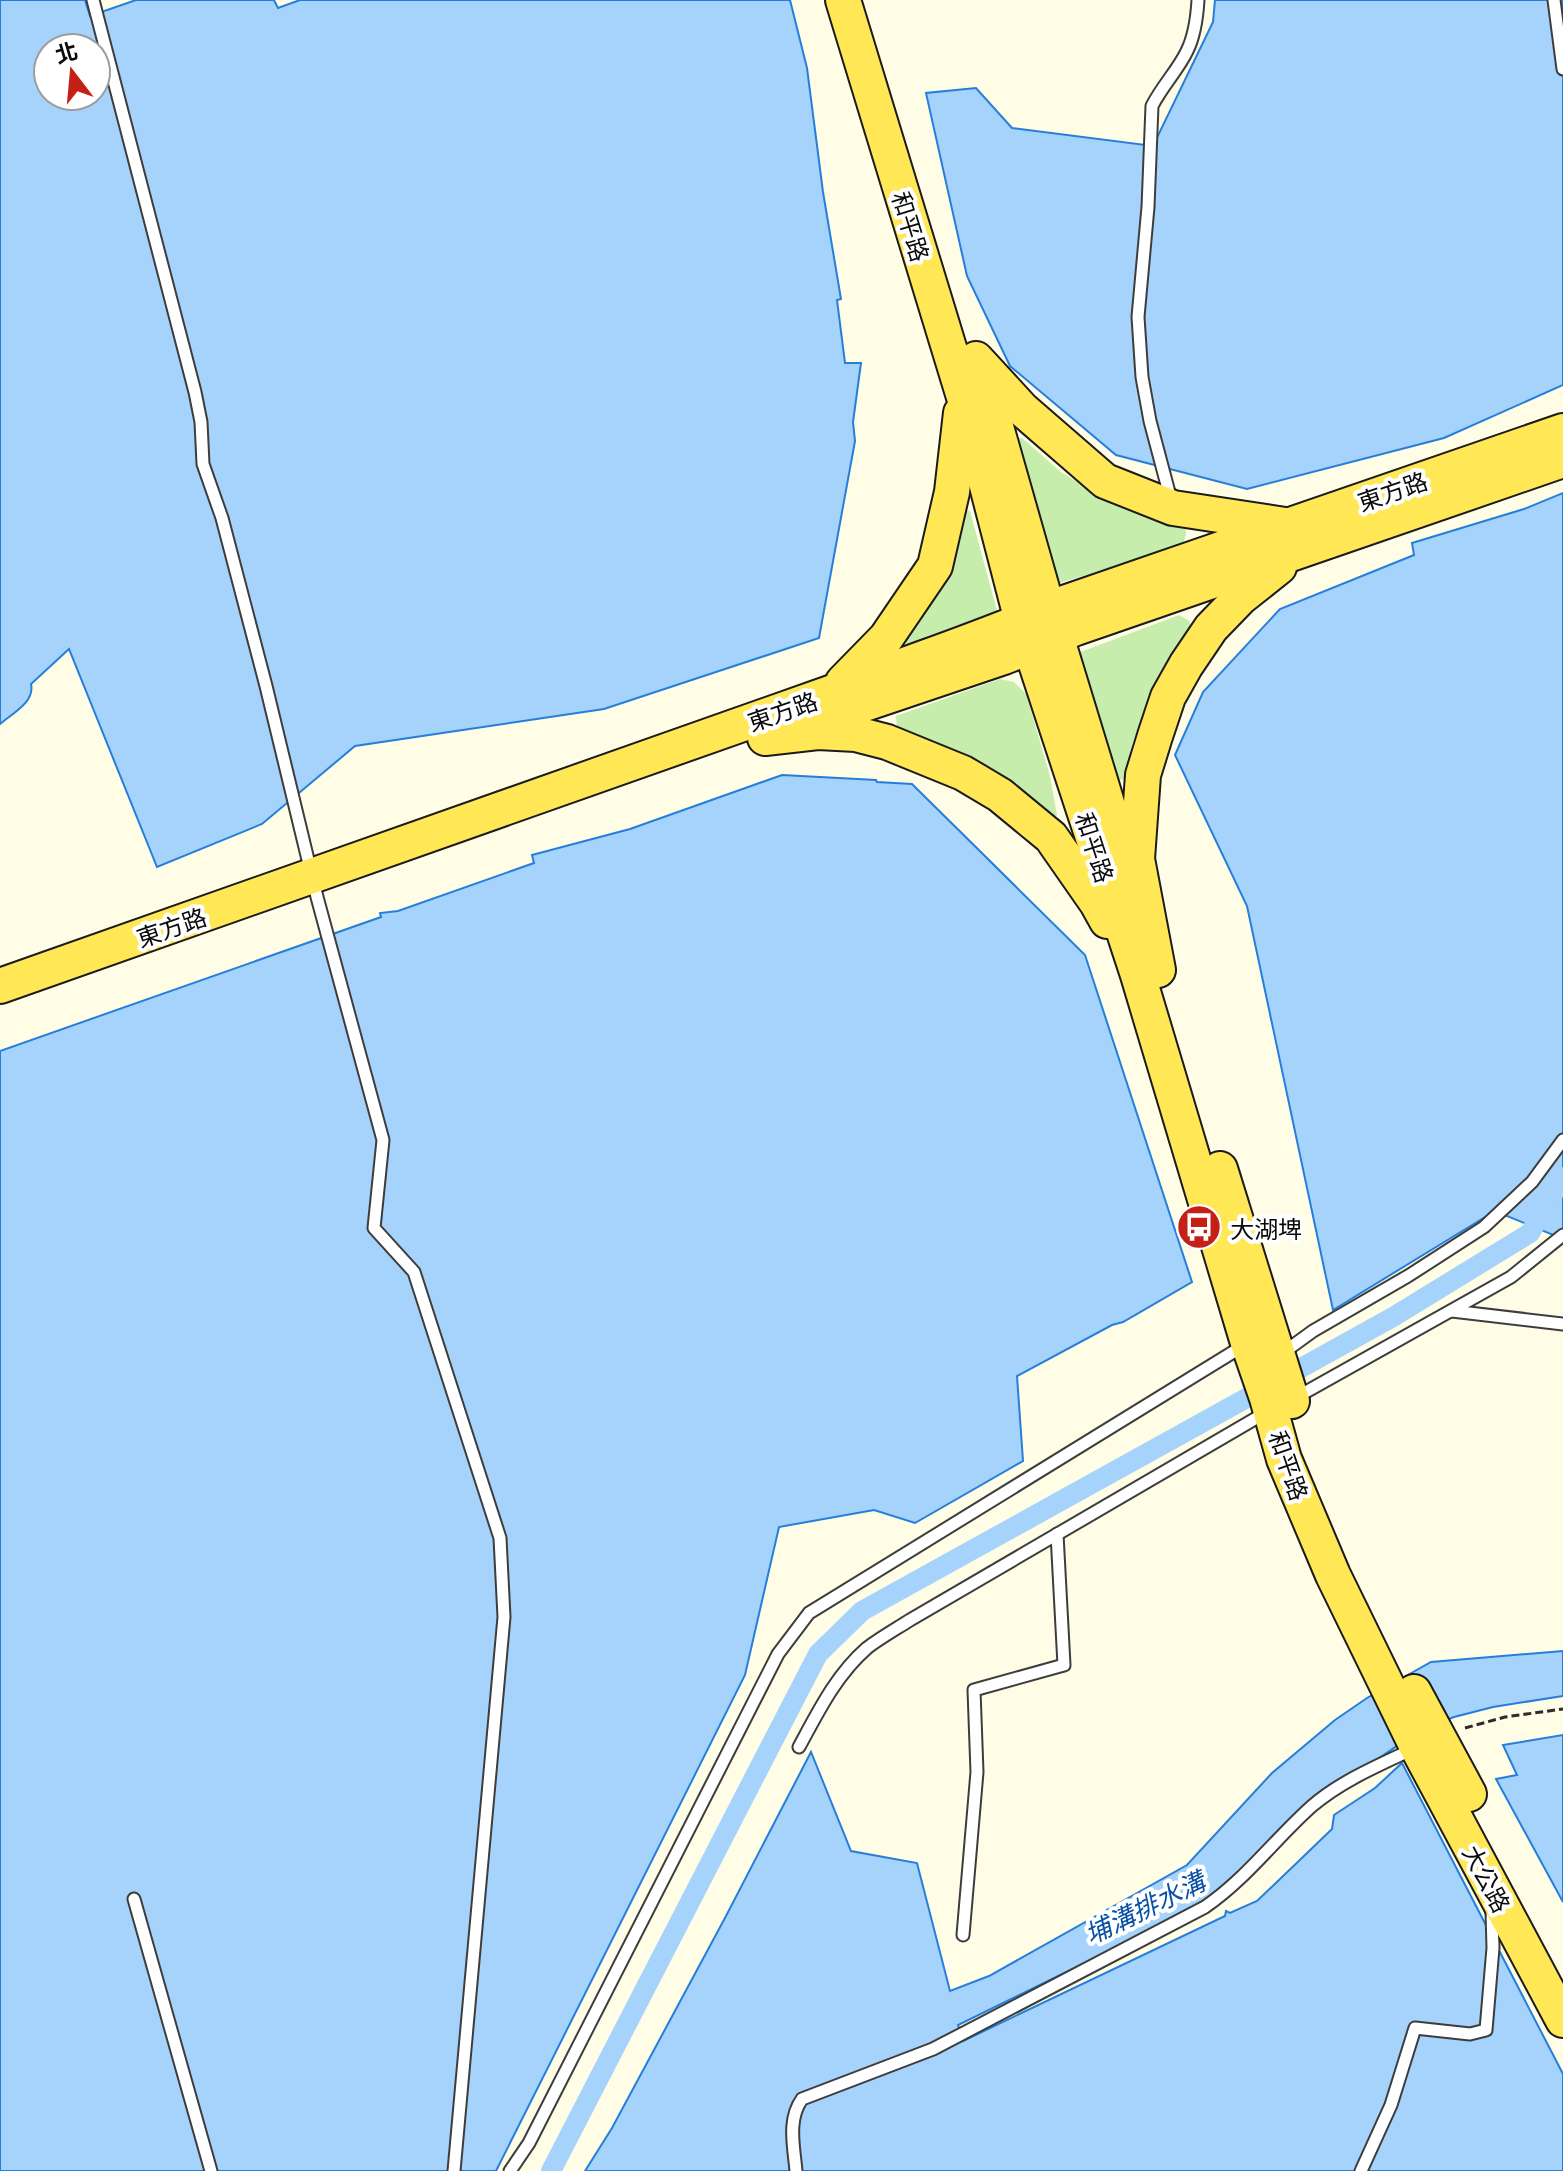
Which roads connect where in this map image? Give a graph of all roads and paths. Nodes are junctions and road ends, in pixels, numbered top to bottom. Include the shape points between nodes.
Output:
1 (93, 0) edge
2 (843, 0) edge
3 (857, 0) edge
4 (1198, 0) edge
5 (1554, 0) edge
6 (1563, 69) edge
7 (976, 359) junction
8 (964, 397) junction
9 (1563, 431) edge
10 (1563, 438) edge
11 (1563, 460) edge
12 (1173, 508) junction
13 (1298, 537) junction
14 (1039, 629) junction
15 (833, 692) junction
16 (765, 738) junction
17 (314, 887) junction
18 (1148, 972) junction
19 (0, 986) edge
20 (0, 1007) edge
21 (1563, 1140) edge
22 (1563, 1235) edge
23 (1451, 1311) junction
24 (1563, 1324) edge
25 (1273, 1378) junction
26 (1057, 1534) junction
27 (1563, 1709) edge
28 (1423, 1739) junction
29 (799, 1747) dead end
30 (1492, 1886) junction
31 (134, 1899) dead end
32 (963, 1935) dead end
33 (1563, 1972) edge
34 (1563, 2020) edge
35 (211, 2171) edge
36 (454, 2171) edge
37 (510, 2171) edge
38 (796, 2171) edge
39 (1361, 2171) edge

1 - 17 lane via 195,392 203,464 222,518
2 - 8 main road, 和平路
3 - 7 main road, 和平路 via 929,232
4 - 12 lane via 1186,53 1152,106 1138,317 1150,421
5 - 6 lane
7 - 12 main road via 1022,409 1105,481
7 - 14 main road, 和平路
8 - 14 main road, 和平路
8 - 15 main road via 952,492 935,566 886,638
9 - 10 lane
9 - 13 main road, 東方路
11 - 13 main road, 東方路
12 - 13 main road
13 - 14 main road, 東方路
13 - 18 main road via 1211,628 1168,697 1143,775 1137,859
14 - 15 main road, 東方路
14 - 16 main road, 東方路
14 - 18 main road, 和平路
15 - 17 main road, 東方路
16 - 17 main road, 東方路
16 - 18 main road via 856,734 963,773 1000,795 1051,837
17 - 19 main road, 東方路
17 - 20 main road, 東方路
17 - 36 lane via 383,1140 374,1228 414,1272 500,1538 504,1617
18 - 25 main road, 和平路
21 - 25 lane via 1532,1182 1484,1227 1313,1331
22 - 23 lane via 1511,1277
23 - 24 lane
23 - 25 lane
25 - 26 lane
25 - 28 main road, 和平路
25 - 37 lane via 809,1613 778,1654
26 - 29 lane via 867,1648 826,1697
26 - 32 lane via 1064,1665 974,1690 977,1772
27 - 28 path via 1505,1717
28 - 30 main road, 大公路
28 - 33 main road, 大公路
28 - 38 lane via 1313,1805 1205,1907 933,2049 802,2099 793,2118
30 - 34 main road, 大公路
30 - 39 lane via 1486,2030 1470,2034 1415,2028 1391,2105
31 - 35 lane

